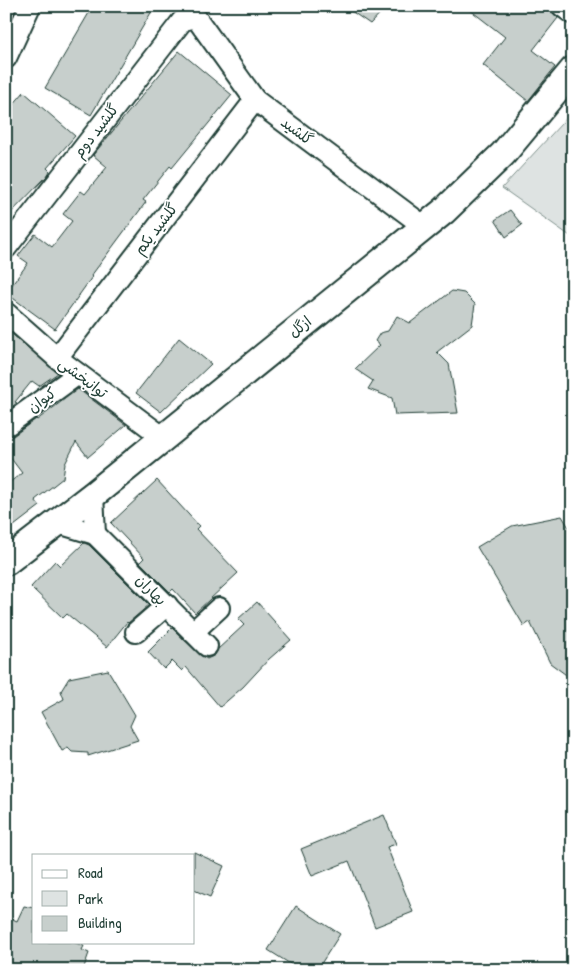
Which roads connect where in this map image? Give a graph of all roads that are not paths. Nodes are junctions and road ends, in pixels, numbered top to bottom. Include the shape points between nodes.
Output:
1 (30, 6) edge
2 (562, 6) edge
3 (573, 14) edge
4 (189, 18) joint
5 (6, 58) edge
6 (573, 70) edge
7 (255, 100) junction
8 (425, 227) junction
9 (6, 248) edge
10 (6, 313) edge
11 (57, 358) junction
12 (78, 374) junction
13 (6, 426) edge
14 (164, 438) junction
15 (93, 495) junction
16 (58, 523) junction
17 (95, 534) junction
18 (6, 562) edge
19 (167, 605) junction
20 (219, 608) dead end
21 (136, 632) dead end
22 (193, 632) junction
23 (207, 646) dead end

1 - 5 street
2 - 3 street
4 - 7 street, گلشید via 197,19
4 - 9 street, گلشيد دوم via 182,21
6 - 8 main road, ازگل via 503,154
7 - 8 street, گلشید
7 - 11 street, گلشيد يكم
8 - 14 main road, ازگل
10 - 11 street, توانبخشی
11 - 12 street, توانبخشی
12 - 13 street, کیوان
12 - 14 street, توانبخشی
14 - 15 main road, ازگل
15 - 16 main road, ازگل
15 - 17 street
16 - 17 street
16 - 18 main road, ازگل
17 - 19 street, بهاران
19 - 21 street
19 - 22 street, بهاران
20 - 22 street
22 - 23 street, بهاران

